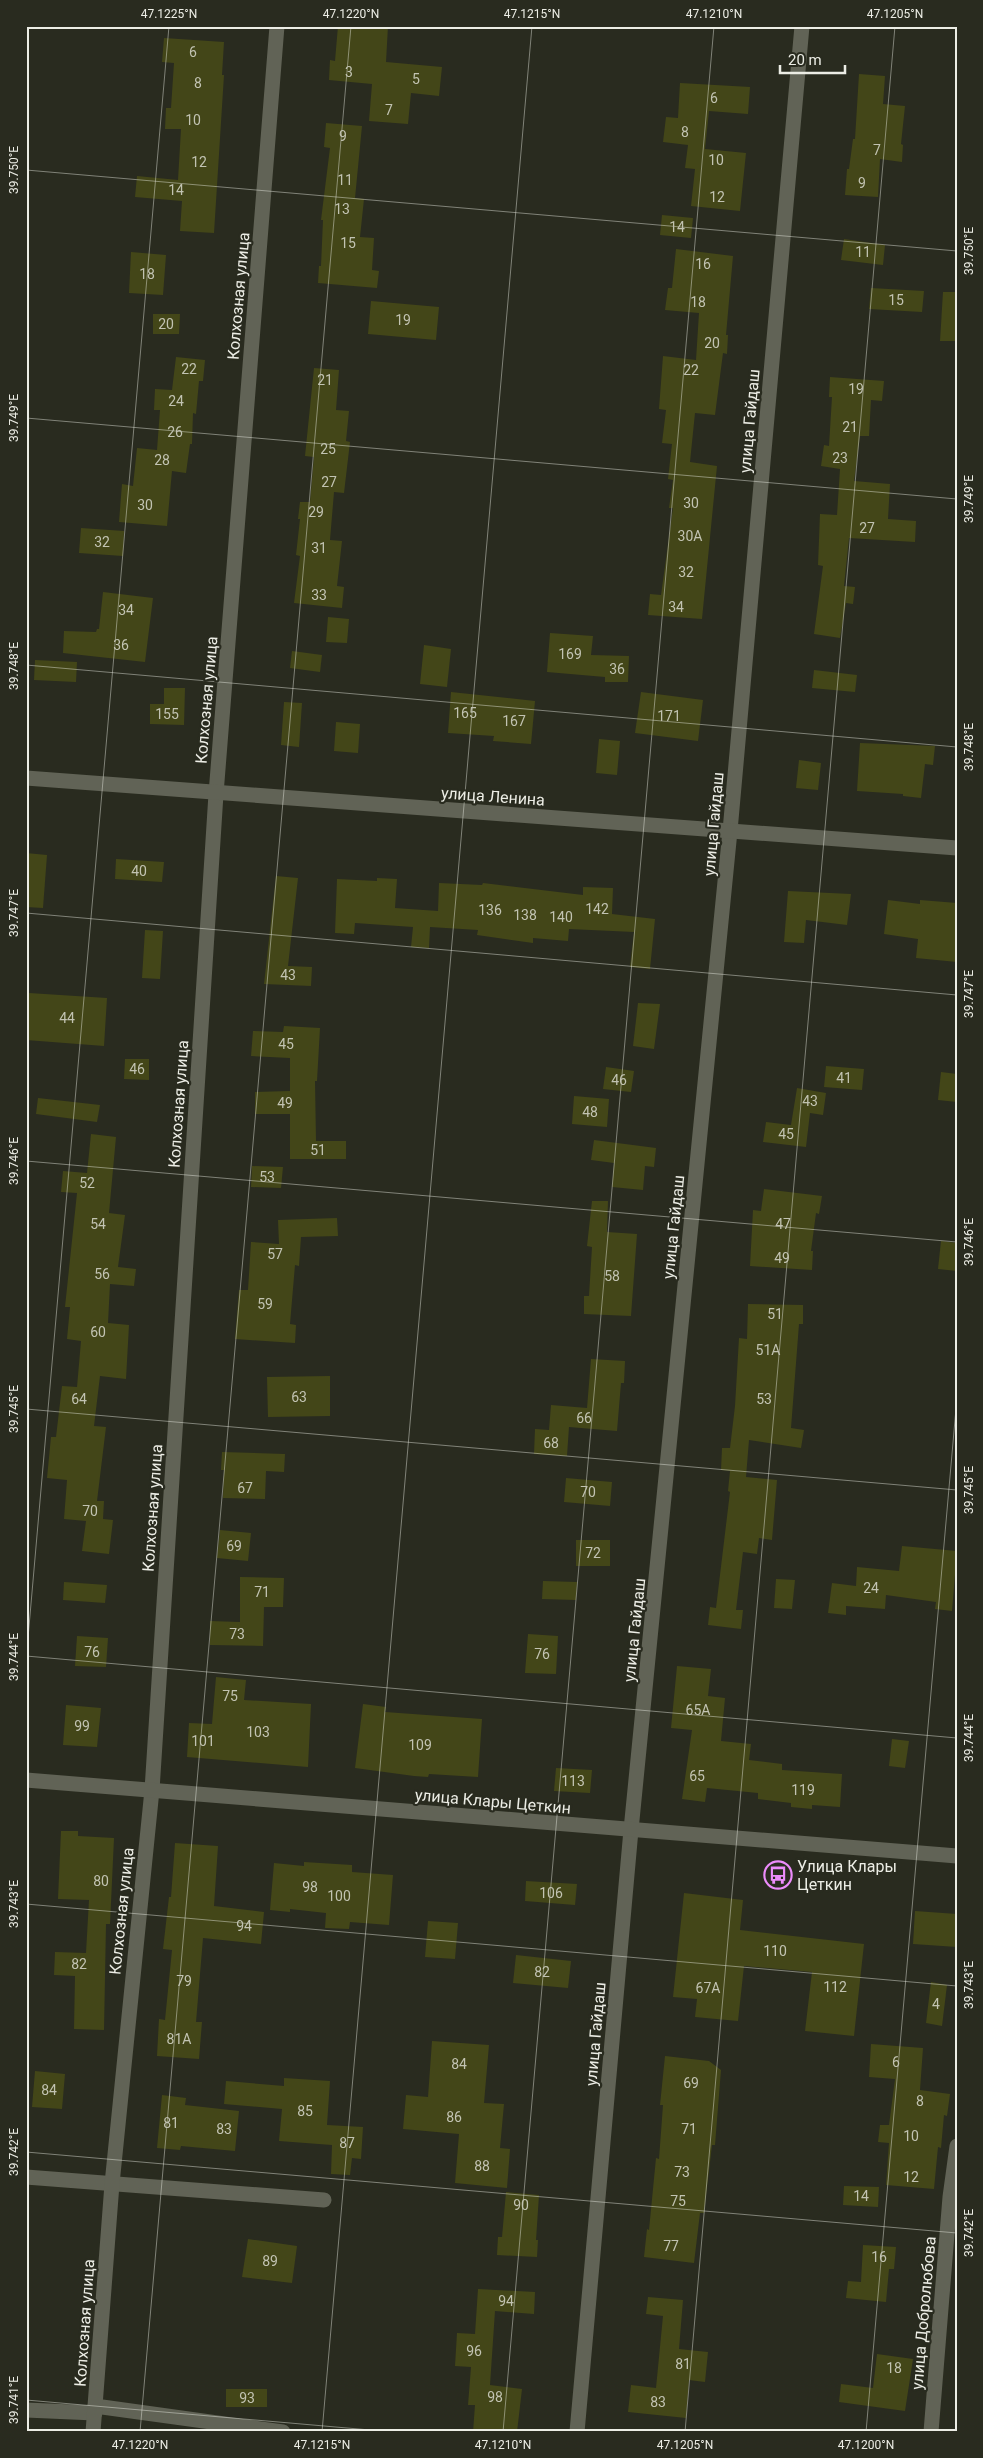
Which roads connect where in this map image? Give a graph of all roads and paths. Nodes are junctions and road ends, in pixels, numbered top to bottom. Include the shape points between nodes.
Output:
1 (277, 26) edge
2 (802, 26) edge
3 (26, 778) edge
4 (216, 794) junction
5 (730, 831) junction
6 (957, 848) edge
7 (26, 1780) edge
8 (152, 1790) junction
9 (632, 1830) junction
10 (957, 1856) edge
11 (957, 2146) edge
12 (26, 2177) edge
13 (112, 2184) junction
14 (953, 2197) edge
15 (324, 2200) dead end
16 (95, 2409) junction
17 (26, 2410) edge
18 (93, 2432) edge
19 (283, 2432) edge
20 (577, 2432) edge
21 (931, 2432) edge

1 - 4 street, Колхозная улица
2 - 5 street, улица Гайдаш
3 - 4 street, улица Ленина
4 - 5 street, улица Ленина
4 - 8 street, Колхозная улица
5 - 6 street, улица Ленина
5 - 9 street, улица Гайдаш
7 - 8 street, улица Клары Цеткин
8 - 9 street, улица Клары Цеткин
8 - 13 street, Колхозная улица
9 - 10 street, улица Клары Цеткин
9 - 20 street, улица Гайдаш
11 - 14 street, улица Добролюбова
12 - 13 street
13 - 15 street
13 - 16 street, Колхозная улица
14 - 21 street, улица Добролюбова
16 - 17 street, Колхозная улица
16 - 18 street, Колхозная улица
16 - 19 street, Колхозная улица

